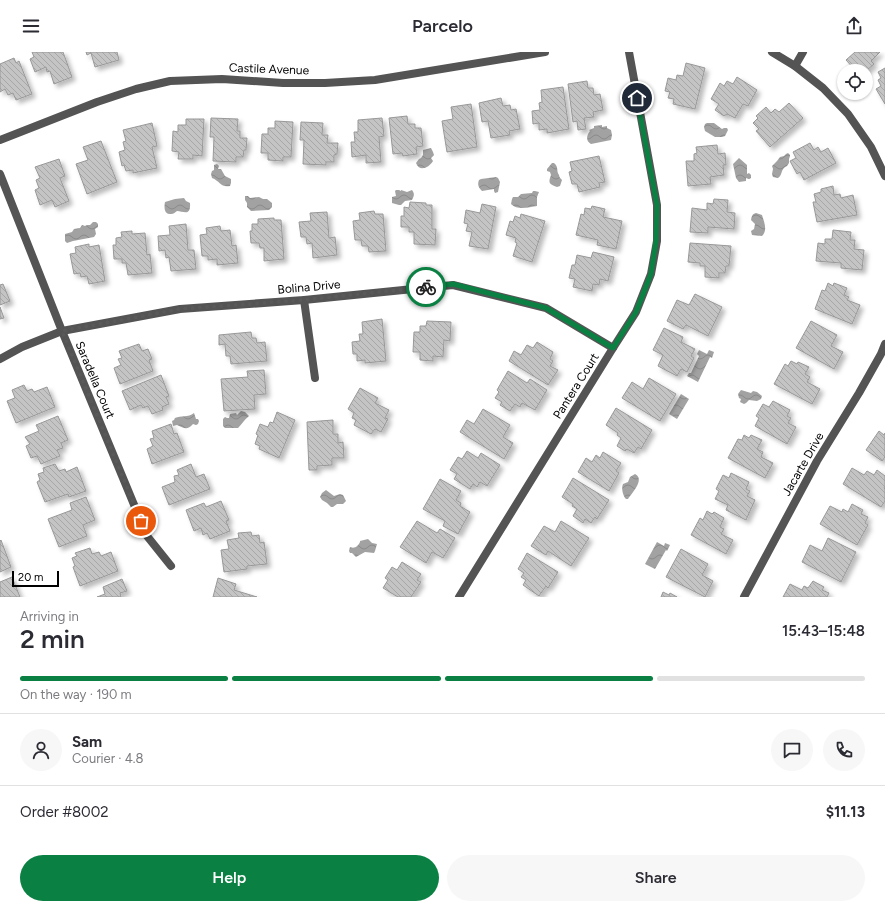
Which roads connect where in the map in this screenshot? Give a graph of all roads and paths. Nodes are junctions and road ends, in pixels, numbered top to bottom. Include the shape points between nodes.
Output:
1 (545, 52) edge
2 (629, 52) edge
3 (772, 52) edge
4 (803, 52) edge
5 (795, 66) junction
6 (0, 140) edge
7 (0, 174) edge
8 (885, 176) edge
9 (304, 300) junction
10 (62, 331) junction
11 (885, 344) edge
12 (613, 348) junction
13 (0, 359) edge
14 (314, 378) dead end
15 (171, 566) dead end
16 (459, 597) edge
17 (744, 597) edge

1 - 6 street, Castile Avenue via 374,80 325,83 222,79 170,81 136,88
2 - 12 street, Pantera Court via 657,205 656,241 651,274 636,312
3 - 5 street
4 - 5 street
5 - 8 street via 823,88 848,114 871,147
7 - 10 street, Saradella Court
9 - 10 street, Bolina Drive via 180,309
9 - 12 street, Bolina Drive via 453,284 546,308
9 - 14 street
10 - 13 street, Bolina Drive
10 - 15 street, Saradella Court via 147,536
11 - 17 street, Jacarte Drive via 860,394 817,461
12 - 16 street, Pantera Court

